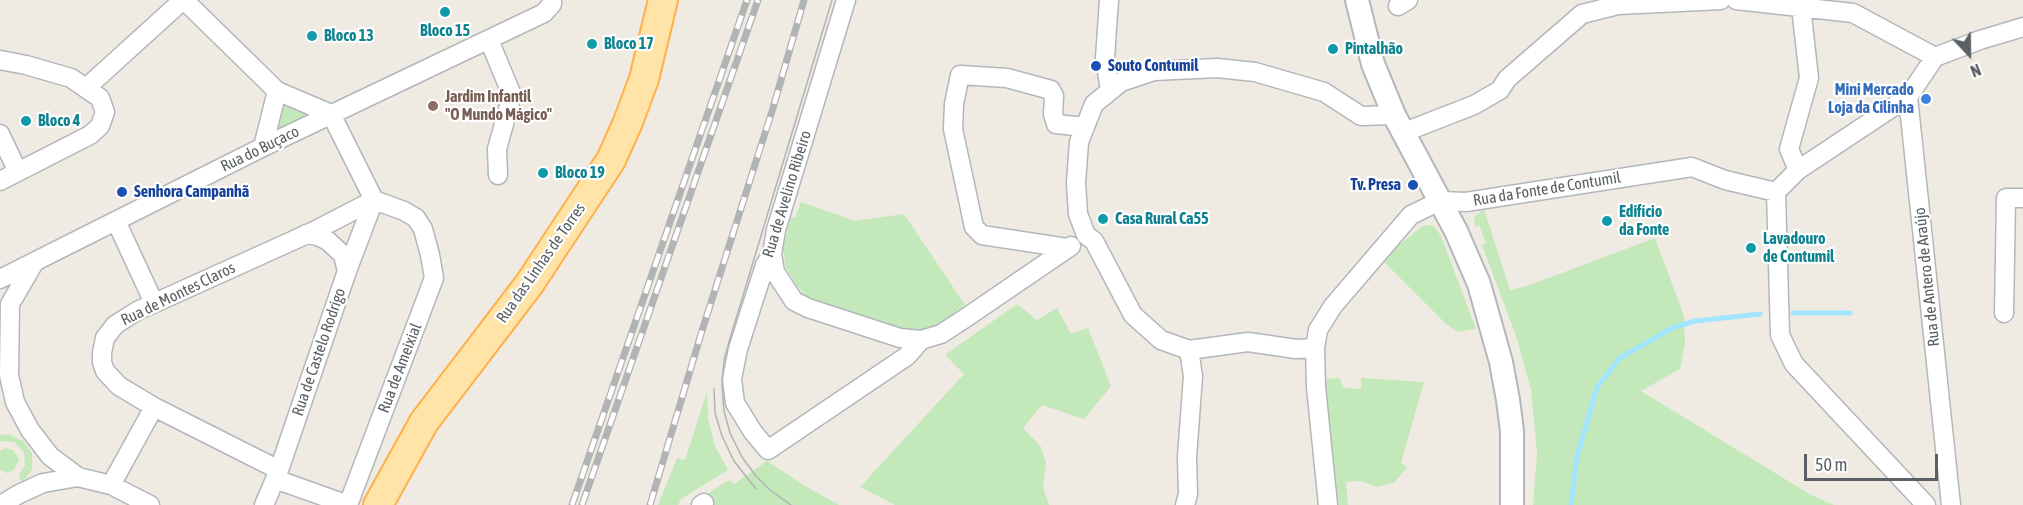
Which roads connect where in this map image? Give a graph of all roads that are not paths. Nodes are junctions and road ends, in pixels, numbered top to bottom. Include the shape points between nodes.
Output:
1 (183, 0) edge
2 (846, 0) edge
3 (1109, 0) edge
4 (1357, 0) edge
5 (1721, 0) edge
6 (1736, 0) edge
7 (661, 1) edge
8 (552, 2) edge
9 (1854, 7) edge
10 (1801, 8) junction
11 (2023, 27) edge
12 (489, 40) junction
13 (1935, 57) junction
14 (0, 60) edge
15 (86, 88) junction
16 (277, 91) junction
17 (1110, 91) junction
18 (1908, 97) junction
19 (331, 114) junction
20 (1398, 124) junction
21 (1085, 127) junction
22 (0, 134) edge
23 (263, 147) junction
24 (1798, 170) junction
25 (18, 172) junction
26 (498, 175) dead end
27 (0, 181) edge
28 (1776, 192) junction
29 (2023, 198) edge
30 (374, 200) junction
31 (1440, 201) junction
32 (116, 221) junction
33 (306, 234) junction
34 (1086, 235) junction
35 (1067, 248) junction
36 (772, 255) junction
37 (34, 263) junction
38 (347, 271) junction
39 (0, 279) edge
40 (154, 303) junction
41 (5, 307) edge
42 (2004, 313) dead end
43 (921, 340) junction
44 (1315, 348) junction
45 (1189, 350) junction
46 (154, 407) junction
47 (277, 475) junction
48 (78, 477) junction
49 (111, 485) junction
50 (1, 505) edge
51 (150, 505) edge
52 (264, 505) edge
53 (348, 505) edge
54 (378, 505) edge
55 (1185, 505) edge
56 (1328, 505) edge
57 (1512, 505) edge
58 (1926, 505) edge
59 (1950, 505) edge

1 - 15 street
1 - 16 street
2 - 36 street, Rua de Avelino Ribeiro
3 - 17 street via 1105,58
4 - 20 street via 1373,64
5 - 20 street via 1618,4 1582,14 1507,79 1500,90 1473,105
6 - 10 street
7 - 54 main road, Rua das Linhas de Torres via 640,90 611,160 530,283 424,422
8 - 12 street, Rua do Buçaco via 544,14
9 - 10 street
9 - 13 street
10 - 24 street via 1809,78 1790,149
11 - 13 street
12 - 19 street, Rua do Buçaco
12 - 26 street via 512,95 497,149
13 - 18 street
14 - 15 street via 53,72
15 - 25 street via 103,105 100,126
16 - 19 street
16 - 23 street
17 - 20 street via 1121,82 1155,71 1217,68 1255,72 1324,92 1361,116
17 - 21 street via 1094,104
18 - 24 street
18 - 59 street, Rua de Antero de Araújo
19 - 23 street, Rua do Buçaco
19 - 30 street
20 - 31 street
21 - 34 street via 1079,142 1076,183 1078,214
21 - 35 street via 1056,124 1051,90 1006,78 960,75 953,129 974,227 982,235
22 - 25 street
23 - 32 street, Rua do Buçaco
24 - 28 street
25 - 27 street
28 - 31 street, Rua da Fonte de Contumil via 1725,180 1692,167 1466,202
28 - 58 street via 1780,335 1794,364
29 - 42 street via 2006,198
30 - 33 street, Rua de Montes Claros
30 - 38 street, Rua de Castelo Rodrigo
30 - 53 street, Rua de Ameixial via 416,218 423,229 434,278
31 - 44 street via 1402,223 1333,306 1318,330
31 - 57 street via 1479,284 1501,362 1512,431
32 - 37 street, Rua do Buçaco
32 - 40 street
33 - 38 street via 328,241 343,255
33 - 40 street, Rua de Montes Claros
34 - 35 street
34 - 45 street via 1094,241 1133,315 1161,340
35 - 43 street via 941,334
36 - 43 street via 775,272 794,301 900,338
36 - 43 street, Rua de Avelino Ribeiro via 750,310 732,379 740,413 768,450 907,356
37 - 39 street, Rua do Buçaco
37 - 41 street
38 - 47 street, Rua de Castelo Rodrigo
40 - 46 street, Rua de Montes Claros via 115,325 105,338 102,353 105,371 119,386
41 - 48 street via 9,375 15,402 50,456
44 - 45 street via 1248,342
44 - 56 street
45 - 55 street via 1193,375
46 - 47 street, Rua de Montes Claros
46 - 49 street
47 - 52 street, Rua de Castelo Rodrigo
47 - 53 street, Rua de Montes Claros
48 - 49 street
48 - 50 street via 43,483
49 - 51 street

